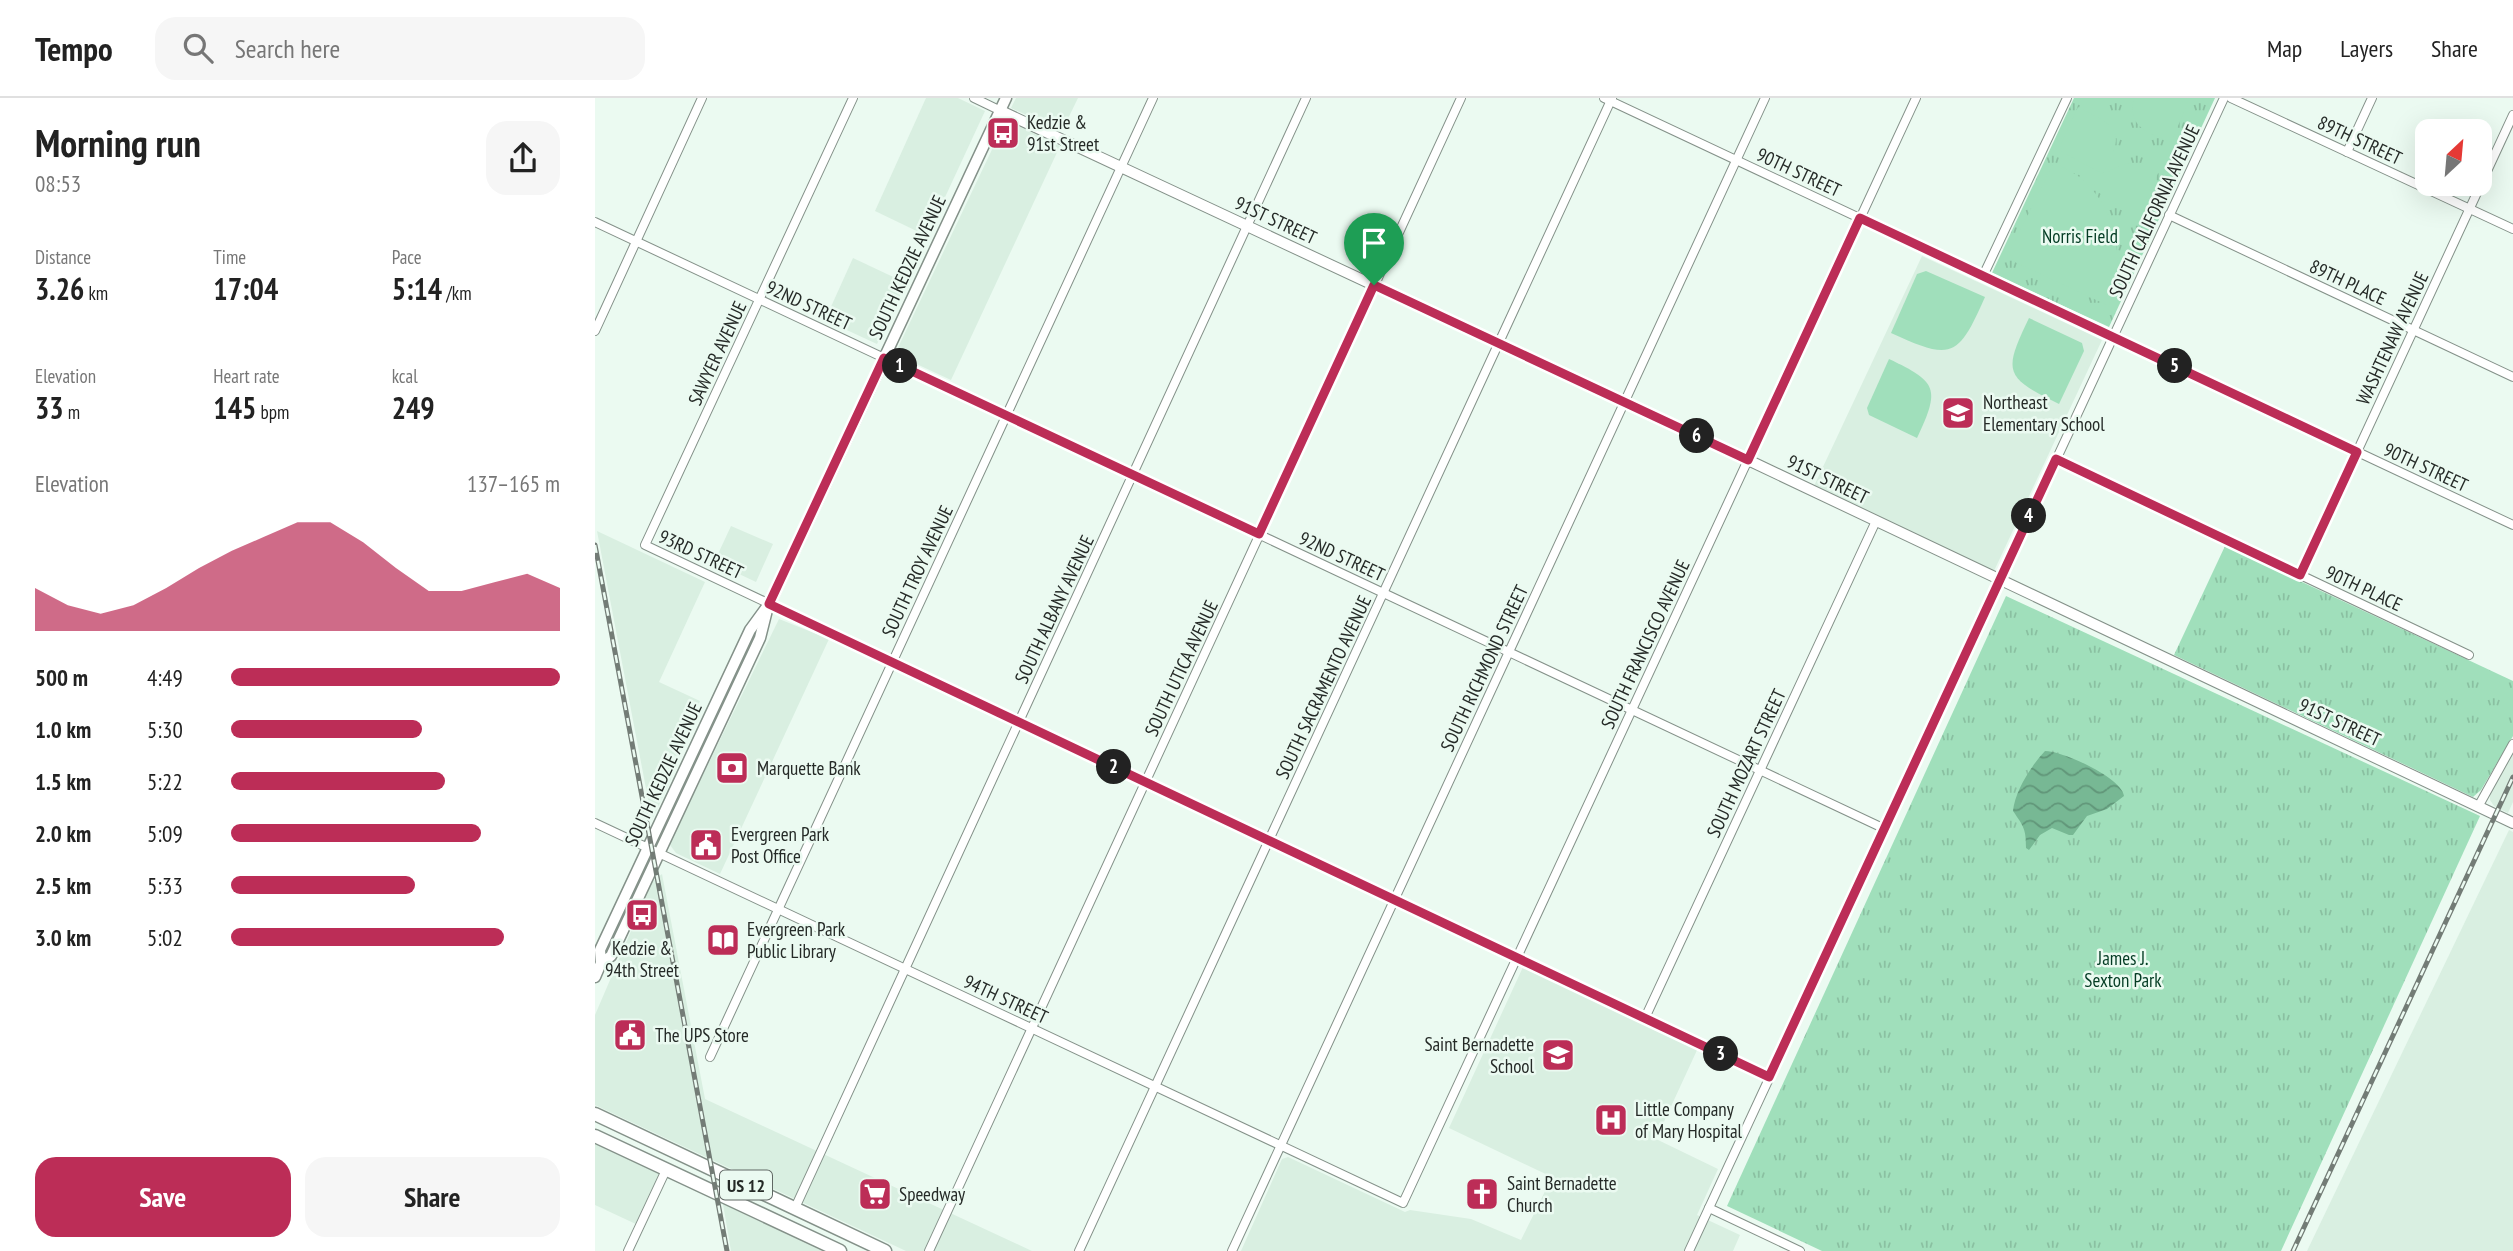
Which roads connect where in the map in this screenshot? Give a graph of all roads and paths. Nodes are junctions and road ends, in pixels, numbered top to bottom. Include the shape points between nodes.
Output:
1 (702, 98) edge
2 (853, 98) edge
3 (974, 98) edge
4 (1006, 98) edge
5 (1153, 98) edge
6 (1306, 98) edge
7 (1461, 98) edge
8 (1765, 98) edge
9 (1916, 98) edge
10 (2067, 98) edge
11 (2224, 98) edge
12 (2231, 98) edge
13 (2372, 98) edge
14 (1609, 99) edge
15 (1000, 111) junction
16 (2513, 114) edge
17 (2347, 152) junction
18 (1736, 160) junction
19 (1121, 167) junction
20 (2470, 208) junction
21 (2169, 215) junction
22 (1860, 218) junction
23 (595, 222) edge
24 (1247, 226) junction
25 (2513, 229) edge
26 (636, 242) junction
27 (1983, 276) junction
28 (1374, 285) junction
29 (759, 299) junction
30 (2413, 330) junction
31 (595, 331) edge
32 (2113, 337) junction
33 (1499, 344) junction
34 (884, 358) junction
35 (2513, 377) edge
36 (1624, 402) junction
37 (1006, 415) junction
38 (2357, 452) junction
39 (2056, 459) junction
40 (1748, 460) junction
41 (1132, 475) junction
42 (1876, 521) junction
43 (2513, 525) edge
44 (1259, 534) junction
45 (645, 545) joint
46 (2300, 575) junction
47 (2000, 580) junction
48 (1384, 593) junction
49 (769, 604) junction
50 (1509, 652) junction
51 (2469, 655) dead end
52 (893, 662) junction
53 (1632, 710) junction
54 (1019, 722) junction
55 (2513, 744) edge
56 (1760, 770) junction
57 (1145, 782) junction
58 (2479, 807) junction
59 (595, 823) edge
60 (2513, 823) edge
61 (1885, 828) junction
62 (1269, 840) junction
63 (653, 850) junction
64 (1394, 899) junction
65 (778, 909) junction
66 (1517, 957) junction
67 (905, 969) junction
68 (595, 977) edge
69 (1645, 1018) junction
70 (1031, 1028) junction
71 (710, 1057) dead end
72 (1769, 1077) junction
73 (1155, 1087) junction
74 (595, 1114) edge
75 (595, 1136) edge
76 (1281, 1146) junction
77 (666, 1170) junction
78 (1403, 1203) joint
79 (1709, 1208) junction
80 (795, 1209) junction
81 (628, 1251) edge
82 (840, 1251) edge
83 (885, 1251) edge
84 (929, 1251) edge
85 (1079, 1251) edge
86 (1232, 1251) edge
87 (1689, 1251) edge
88 (1800, 1251) edge

1 - 26 street
2 - 29 street, SAWYER AVENUE
3 - 15 street, 91ST STREET
4 - 15 main road, SOUTH KEDZIE AVENUE
5 - 19 street, SOUTH TROY AVENUE
6 - 24 street, SOUTH ALBANY AVENUE
7 - 28 street, SOUTH UTICA AVENUE
8 - 18 street, SOUTH RICHMOND STREET
9 - 22 street, SOUTH FRANCISCO AVENUE
10 - 27 street
11 - 21 street, SOUTH CALIFORNIA AVENUE
12 - 17 street, 89TH STREET
13 - 17 street
14 - 18 street, 90TH STREET
14 - 33 street, SOUTH SACRAMENTO AVENUE
15 - 19 street, 91ST STREET
15 - 34 main road, SOUTH KEDZIE AVENUE
16 - 20 street, WASHTENAW AVENUE
17 - 20 street, 89TH STREET
18 - 22 street, 90TH STREET
18 - 36 street, SOUTH RICHMOND STREET
19 - 24 street, 91ST STREET
19 - 37 street, SOUTH TROY AVENUE
20 - 25 street, 89TH STREET
20 - 30 street, WASHTENAW AVENUE
21 - 30 street, 89TH PLACE
21 - 32 street, SOUTH CALIFORNIA AVENUE
22 - 27 street, 90TH STREET
22 - 40 street, SOUTH FRANCISCO AVENUE
23 - 26 street, 92ND STREET
24 - 28 street, 91ST STREET
24 - 41 street, SOUTH ALBANY AVENUE
26 - 29 street, 92ND STREET
26 - 31 street
27 - 32 street, 90TH STREET
28 - 33 street, 91ST STREET
28 - 44 street, SOUTH UTICA AVENUE
29 - 34 street, 92ND STREET
29 - 45 street, SAWYER AVENUE
30 - 35 street, 89TH PLACE
30 - 38 street, WASHTENAW AVENUE
32 - 38 street, 90TH STREET
32 - 39 street, SOUTH CALIFORNIA AVENUE
33 - 36 street, 91ST STREET
33 - 48 street, SOUTH SACRAMENTO AVENUE
34 - 37 street, 92ND STREET
34 - 49 main road, SOUTH KEDZIE AVENUE
36 - 40 street, 91ST STREET
36 - 50 street, SOUTH RICHMOND STREET
37 - 41 street, 92ND STREET
37 - 52 street, SOUTH TROY AVENUE
38 - 43 street, 90TH STREET
38 - 46 street, WASHTENAW AVENUE
39 - 46 street, 90TH PLACE
39 - 47 street, SOUTH CALIFORNIA AVENUE
40 - 42 street, 91ST STREET
40 - 53 street, SOUTH FRANCISCO AVENUE
41 - 44 street, 92ND STREET
41 - 54 street, SOUTH ALBANY AVENUE
42 - 47 street, 91ST STREET
42 - 56 street, SOUTH MOZART STREET
44 - 48 street, 92ND STREET
44 - 57 street, SOUTH UTICA AVENUE
45 - 49 street, 93RD STREET
46 - 51 street, 90TH PLACE
47 - 58 street, 91ST STREET
47 - 61 street, SOUTH CALIFORNIA AVENUE
48 - 50 street, 92ND STREET
48 - 62 street, SOUTH SACRAMENTO AVENUE
49 - 52 street, 93RD STREET
49 - 63 main road, SOUTH KEDZIE AVENUE via 760,638
50 - 53 street, 92ND STREET
50 - 64 street, SOUTH RICHMOND STREET
52 - 54 street, 93RD STREET
52 - 65 street, SOUTH TROY AVENUE
53 - 56 street, 92ND STREET
53 - 66 street, SOUTH FRANCISCO AVENUE
54 - 57 street, 93RD STREET
54 - 67 street, SOUTH ALBANY AVENUE
55 - 58 street
56 - 61 street, 92ND STREET
56 - 69 street, SOUTH MOZART STREET
57 - 62 street, 93RD STREET
57 - 70 street, SOUTH UTICA AVENUE
58 - 60 street, 91ST STREET
59 - 63 street, 94TH STREET
61 - 72 street, SOUTH CALIFORNIA AVENUE
62 - 64 street, 93RD STREET
62 - 73 street, SOUTH SACRAMENTO AVENUE
63 - 65 street, 94TH STREET
63 - 68 main road, SOUTH KEDZIE AVENUE via 611,956 601,963
64 - 66 street, 93RD STREET
64 - 76 street, SOUTH RICHMOND STREET
65 - 67 street, 94TH STREET
65 - 71 street, SOUTH TROY AVENUE
66 - 69 street, 93RD STREET
66 - 78 street, SOUTH FRANCISCO AVENUE
67 - 70 street, 94TH STREET
67 - 80 street, SOUTH ALBANY AVENUE
69 - 72 street, 93RD STREET
70 - 73 street, 94TH STREET
70 - 84 street, SOUTH UTICA AVENUE
72 - 79 street, SOUTH CALIFORNIA AVENUE
73 - 76 street, 94TH STREET
73 - 85 street, SOUTH SACRAMENTO AVENUE
74 - 80 main road, US 12
75 - 77 main road, US 12
76 - 78 street, 94TH STREET
76 - 86 street, SOUTH RICHMOND STREET
77 - 81 street
77 - 82 main road, US 12
79 - 87 street, SOUTH CALIFORNIA AVENUE
79 - 88 street
80 - 83 main road, US 12

